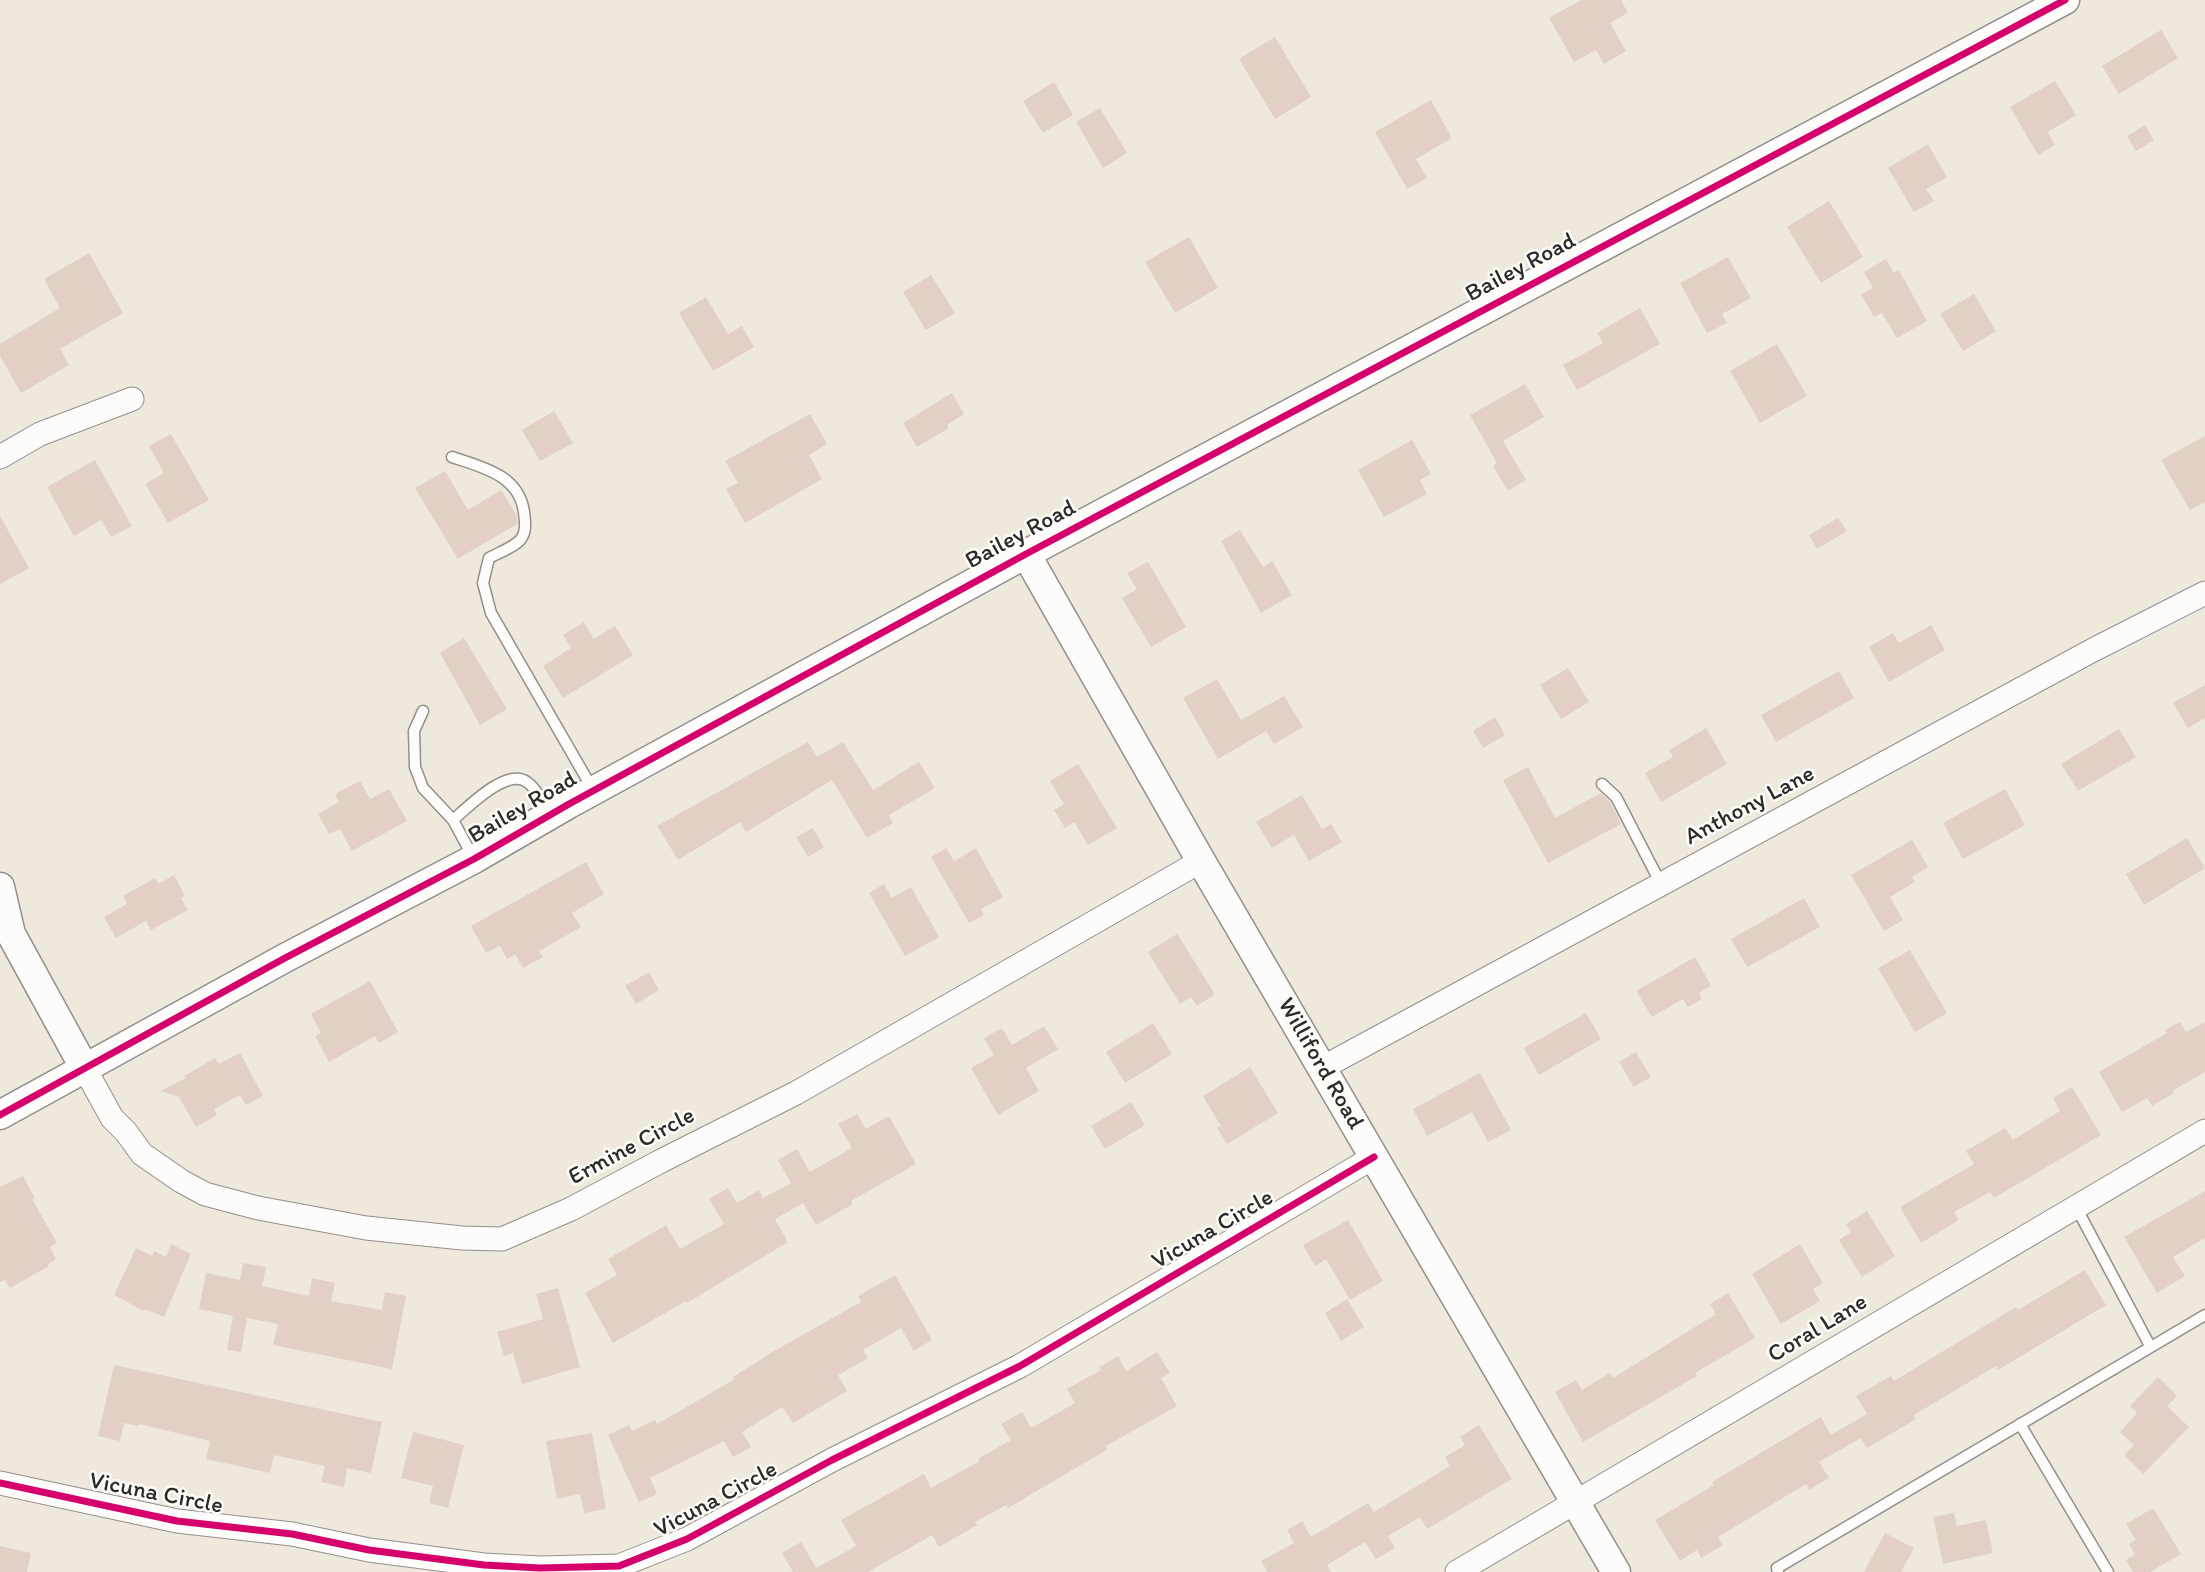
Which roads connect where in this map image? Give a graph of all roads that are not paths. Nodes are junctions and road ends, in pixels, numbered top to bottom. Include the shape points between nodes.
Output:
1 (2065, 0) edge
2 (132, 400) dead end
3 (0, 457) edge
4 (452, 457) dead end
5 (1026, 554) junction
6 (2205, 593) edge
7 (423, 711) dead end
8 (1602, 784) dead end
9 (593, 791) junction
10 (549, 816) junction
11 (453, 820) junction
12 (474, 859) junction
13 (1201, 861) junction
14 (1661, 884) junction
15 (0, 887) edge
16 (1322, 1068) junction
17 (85, 1069) junction
18 (0, 1115) edge
19 (2205, 1131) edge
20 (1374, 1157) junction
21 (2076, 1207) junction
22 (2205, 1315) edge
23 (2150, 1346) junction
24 (2020, 1424) junction
25 (0, 1483) edge
26 (1576, 1502) junction
27 (1457, 1572) edge
28 (1616, 1572) edge
29 (1777, 1572) edge
30 (2108, 1572) edge

1 - 5 street, Bailey Road
2 - 3 street via 40,434
4 - 9 lane via 510,481 523,505 526,527 520,540 489,558 483,583 491,613
5 - 9 street, Bailey Road
5 - 13 street, Williford Road
6 - 14 street, Anthony Lane
7 - 11 lane via 414,731 415,767 423,788
8 - 14 lane via 1616,797
9 - 10 street, Bailey Road
10 - 11 lane via 527,781 517,778 485,793
10 - 12 street, Bailey Road
11 - 12 lane
12 - 17 street, Bailey Road
13 - 16 street, Williford Road
13 - 17 street, Ermine Circle via 796,1093 571,1209 502,1239 366,1228 205,1194 142,1154 111,1118
14 - 16 street, Anthony Lane
15 - 17 street via 11,934
16 - 20 street, Williford Road
17 - 18 street, Bailey Road
19 - 21 street, Coral Lane
20 - 25 street, Vicuna Circle via 1020,1366 687,1539 619,1566 484,1565 382,1552 292,1534 177,1521
20 - 26 street, Williford Road
21 - 23 lane
21 - 26 street, Coral Lane
22 - 23 lane
23 - 24 lane
24 - 29 lane
24 - 30 lane
26 - 27 street, Coral Lane
26 - 28 street, Williford Road

